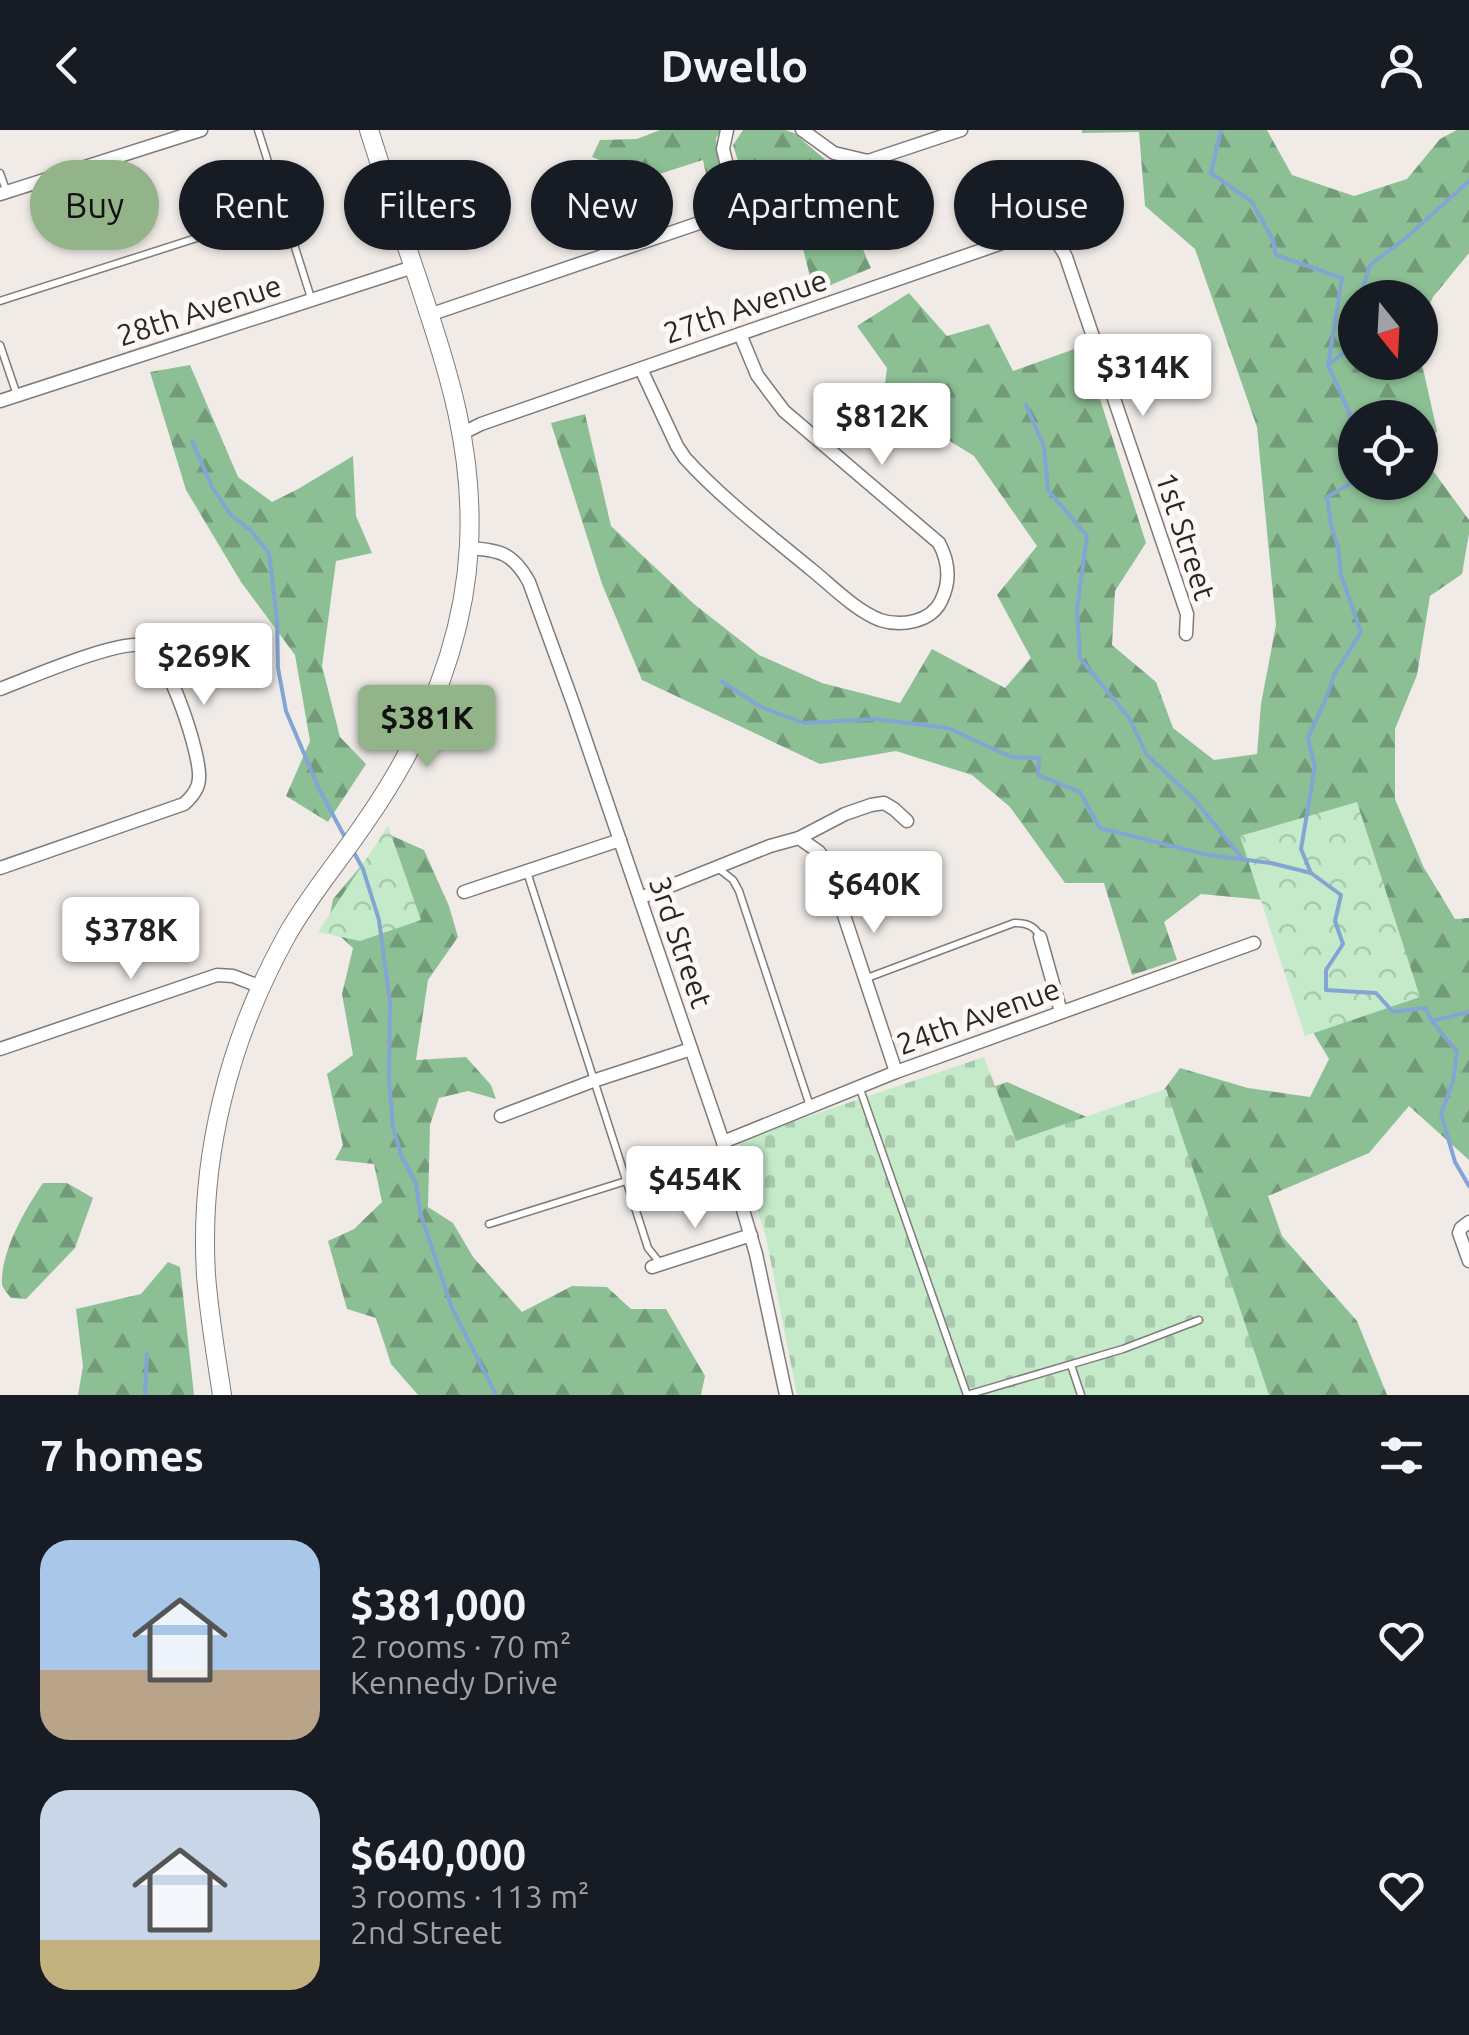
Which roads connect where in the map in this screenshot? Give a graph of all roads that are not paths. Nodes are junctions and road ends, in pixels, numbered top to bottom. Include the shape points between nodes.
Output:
1 (201, 130) edge
2 (258, 130) edge
3 (368, 130) edge
4 (727, 130) edge
5 (802, 130) edge
6 (960, 130) edge
7 (268, 160) edge
8 (0, 173) edge
9 (3, 193) edge
10 (179, 243) edge
11 (296, 250) edge
12 (982, 250) edge
13 (1062, 250) edge
14 (414, 267) junction
15 (0, 300) edge
16 (312, 300) junction
17 (430, 315) junction
18 (740, 334) junction
19 (0, 345) edge
20 (642, 369) junction
21 (17, 395) junction
22 (0, 401) edge
23 (463, 433) junction
24 (469, 548) junction
25 (1186, 634) dead end
26 (0, 689) edge
27 (907, 821) dead end
28 (799, 838) junction
29 (620, 840) junction
30 (0, 868) edge
31 (718, 868) junction
32 (528, 872) junction
33 (464, 892) dead end
34 (640, 898) junction
35 (1040, 937) joint
36 (1254, 943) dead end
37 (866, 979) junction
38 (261, 987) junction
39 (1060, 1012) junction
40 (691, 1049) junction
41 (0, 1050) edge
42 (896, 1072) junction
43 (593, 1081) junction
44 (860, 1088) junction
45 (811, 1107) junction
46 (501, 1116) dead end
47 (722, 1142) junction
48 (626, 1180) junction
49 (1469, 1222) edge
50 (489, 1224) dead end
51 (751, 1235) junction
52 (1469, 1260) edge
53 (656, 1265) joint
54 (1199, 1320) dead end
55 (1071, 1365) junction
56 (222, 1395) edge
57 (786, 1395) edge
58 (967, 1395) edge
59 (1081, 1395) edge

1 - 9 street
2 - 7 lane
3 - 14 street
4 - 17 street via 723,149 735,199 729,211
5 - 6 street via 834,153 868,160
8 - 9 lane
10 - 15 lane
11 - 16 lane
12 - 18 street, 27th Avenue
13 - 25 street, 1st Street via 1187,614
14 - 16 street, 28th Avenue
14 - 17 street
16 - 21 street, 28th Avenue
17 - 23 street
18 - 20 street, 27th Avenue
18 - 20 street via 756,375 784,411 939,543 948,562 947,587 938,608 924,618 894,624 866,612 695,469
19 - 21 lane
20 - 23 street, 27th Avenue
21 - 22 street, 28th Avenue
23 - 24 street
24 - 29 street, 3rd Street via 502,552 522,570
24 - 38 street via 451,652 416,740 288,934
26 - 30 street via 116,647 146,645 166,668 200,775 184,804
27 - 28 street via 878,803
28 - 31 street
28 - 37 street via 826,862
29 - 32 street
29 - 34 street, 3rd Street
31 - 34 street
31 - 45 lane via 738,891
32 - 33 street
32 - 43 lane
34 - 40 street, 3rd Street
35 - 37 lane via 1030,925 1014,923
35 - 39 street
36 - 39 street, 24th Avenue
37 - 42 street
38 - 41 street via 217,975
38 - 56 street via 231,1064 208,1177 206,1276
39 - 42 street, 24th Avenue
40 - 43 street
40 - 47 street, 3rd Street
42 - 44 street, 24th Avenue
43 - 46 street
43 - 48 lane
44 - 45 street, 24th Avenue
44 - 58 lane
45 - 47 street, 24th Avenue
47 - 51 street, 3rd Street
48 - 50 lane
48 - 53 lane
49 - 52 street via 1459,1233
51 - 53 street
51 - 57 street, 3rd Street
54 - 55 lane
55 - 58 lane
55 - 59 lane

